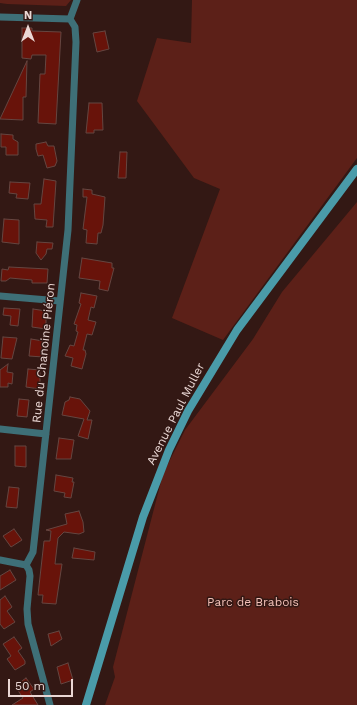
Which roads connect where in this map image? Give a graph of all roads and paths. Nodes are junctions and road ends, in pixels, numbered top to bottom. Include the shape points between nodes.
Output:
1 (77, 0) edge
2 (0, 17) edge
3 (70, 18) junction
4 (357, 169) edge
5 (0, 296) edge
6 (60, 301) junction
7 (0, 429) edge
8 (46, 434) junction
9 (0, 560) edge
10 (26, 565) junction
11 (50, 705) edge
12 (86, 705) edge

1 - 3 street
2 - 3 street
3 - 6 street, Rue du Chanoine Piéron via 75,26 76,42 69,210
4 - 12 main road, Avenue Paul Muller via 237,330 188,411 142,517
5 - 6 street
6 - 8 street, Rue du Chanoine Piéron
7 - 8 street
8 - 10 street, Rue du Chanoine Piéron via 33,552
9 - 10 street
10 - 11 street via 30,570 28,624

